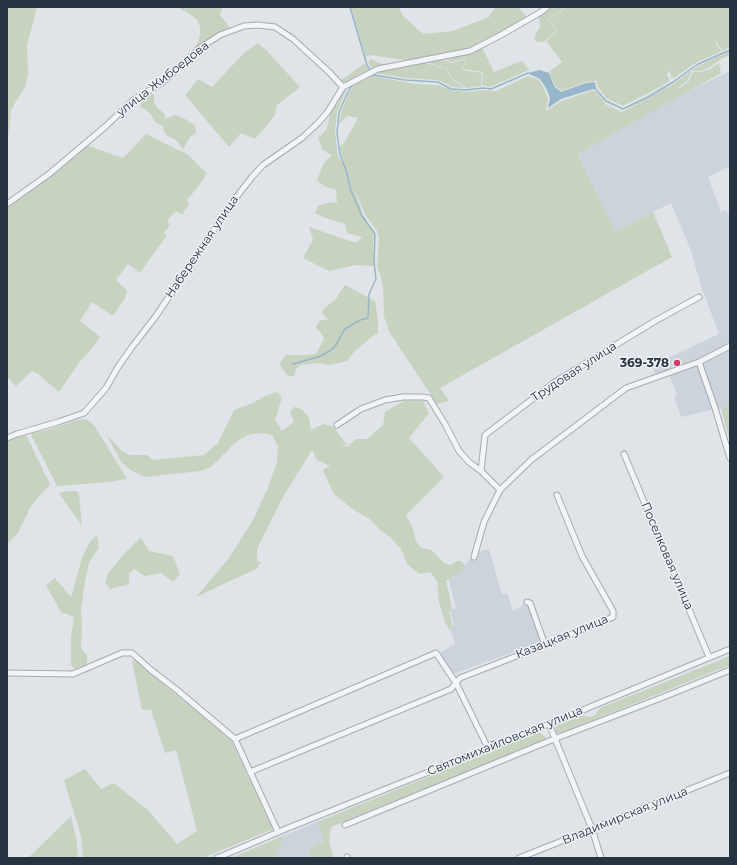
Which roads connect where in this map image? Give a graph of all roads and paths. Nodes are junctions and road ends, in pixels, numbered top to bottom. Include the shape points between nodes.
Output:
1 (547, 7) edge
2 (345, 86) junction
3 (7, 204) edge
4 (699, 296) dead end
5 (730, 346) edge
6 (699, 362) junction
7 (337, 425) dead end
8 (7, 438) edge
9 (624, 454) dead end
10 (730, 458) edge
11 (481, 471) junction
12 (500, 490) junction
13 (557, 495) dead end
14 (474, 557) dead end
15 (527, 602) dead end
16 (545, 645) junction
17 (730, 649) edge
18 (709, 657) junction
19 (730, 670) edge
20 (7, 673) edge
21 (456, 683) junction
22 (549, 724) junction
23 (235, 739) junction
24 (554, 739) junction
25 (488, 748) junction
26 (250, 772) junction
27 (730, 773) edge
28 (345, 825) dead end
29 (592, 829) junction
30 (278, 832) junction
31 (217, 858) edge
32 (519, 858) edge
33 (601, 858) edge

1 - 2 street via 470,51 378,69
2 - 3 street, улица Жибоедова via 293,39 275,27 244,26 220,35 200,48 162,82 132,101 49,174
2 - 8 street, Набережная улица via 318,124 263,165 252,177 118,367 106,388 84,413
4 - 11 street, Трудовая улица via 555,382 485,435
5 - 6 street
6 - 10 street
6 - 12 street via 626,388 531,460
7 - 11 street via 361,409 385,400 403,397 429,398 459,451
9 - 18 street, Поселковая улица
11 - 12 street
12 - 14 street via 484,522
13 - 16 street, Казацкая улица via 582,556 613,612 613,617
15 - 16 street via 530,603
16 - 21 street, Казацкая улица via 460,678
17 - 18 street, Святомихайловская улица
18 - 22 street, Святомихайловская улица
19 - 24 street, Святомихайловская улица
20 - 23 street via 73,674 122,653 132,653
21 - 23 street via 436,653
21 - 25 street
21 - 26 street, Казацкая улица via 451,689
22 - 24 street
22 - 25 street, Святомихайловская улица
23 - 26 street
24 - 28 street, Святомихайловская улица
24 - 29 street
25 - 30 street, Святомихайловская улица
26 - 30 street
27 - 29 street, Владимирская улица
29 - 32 street, Владимирская улица
29 - 33 street
30 - 31 street, Святомихайловская улица

